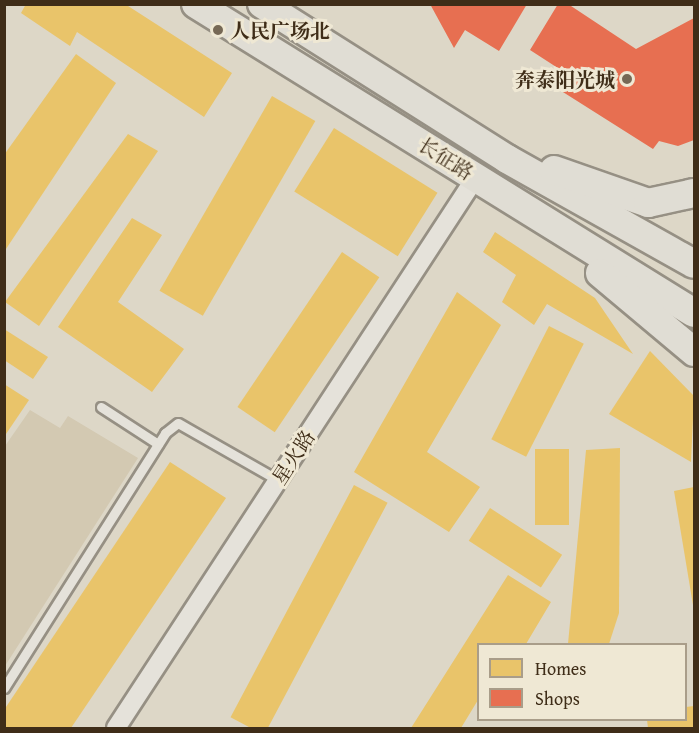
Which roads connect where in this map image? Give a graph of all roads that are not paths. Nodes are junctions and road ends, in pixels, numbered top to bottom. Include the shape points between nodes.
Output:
1 (196, 4) edge
2 (261, 4) edge
3 (381, 118) junction
4 (507, 159) junction
5 (470, 186) junction
6 (694, 193) edge
7 (694, 264) edge
8 (694, 313) edge
9 (694, 352) edge
10 (101, 407) dead end
11 (158, 444) junction
12 (278, 480) junction
13 (4, 688) edge
14 (116, 729) edge

1 - 3 main road, 长征路
2 - 4 main road, 长征路
3 - 5 main road via 409,147
3 - 8 main road, 长征路
4 - 6 main road via 648,202
4 - 7 main road, 长征路
5 - 9 main road via 618,286
5 - 12 street, 星火路
10 - 11 lane
11 - 12 lane via 178,423
11 - 13 lane
12 - 14 street, 星火路

